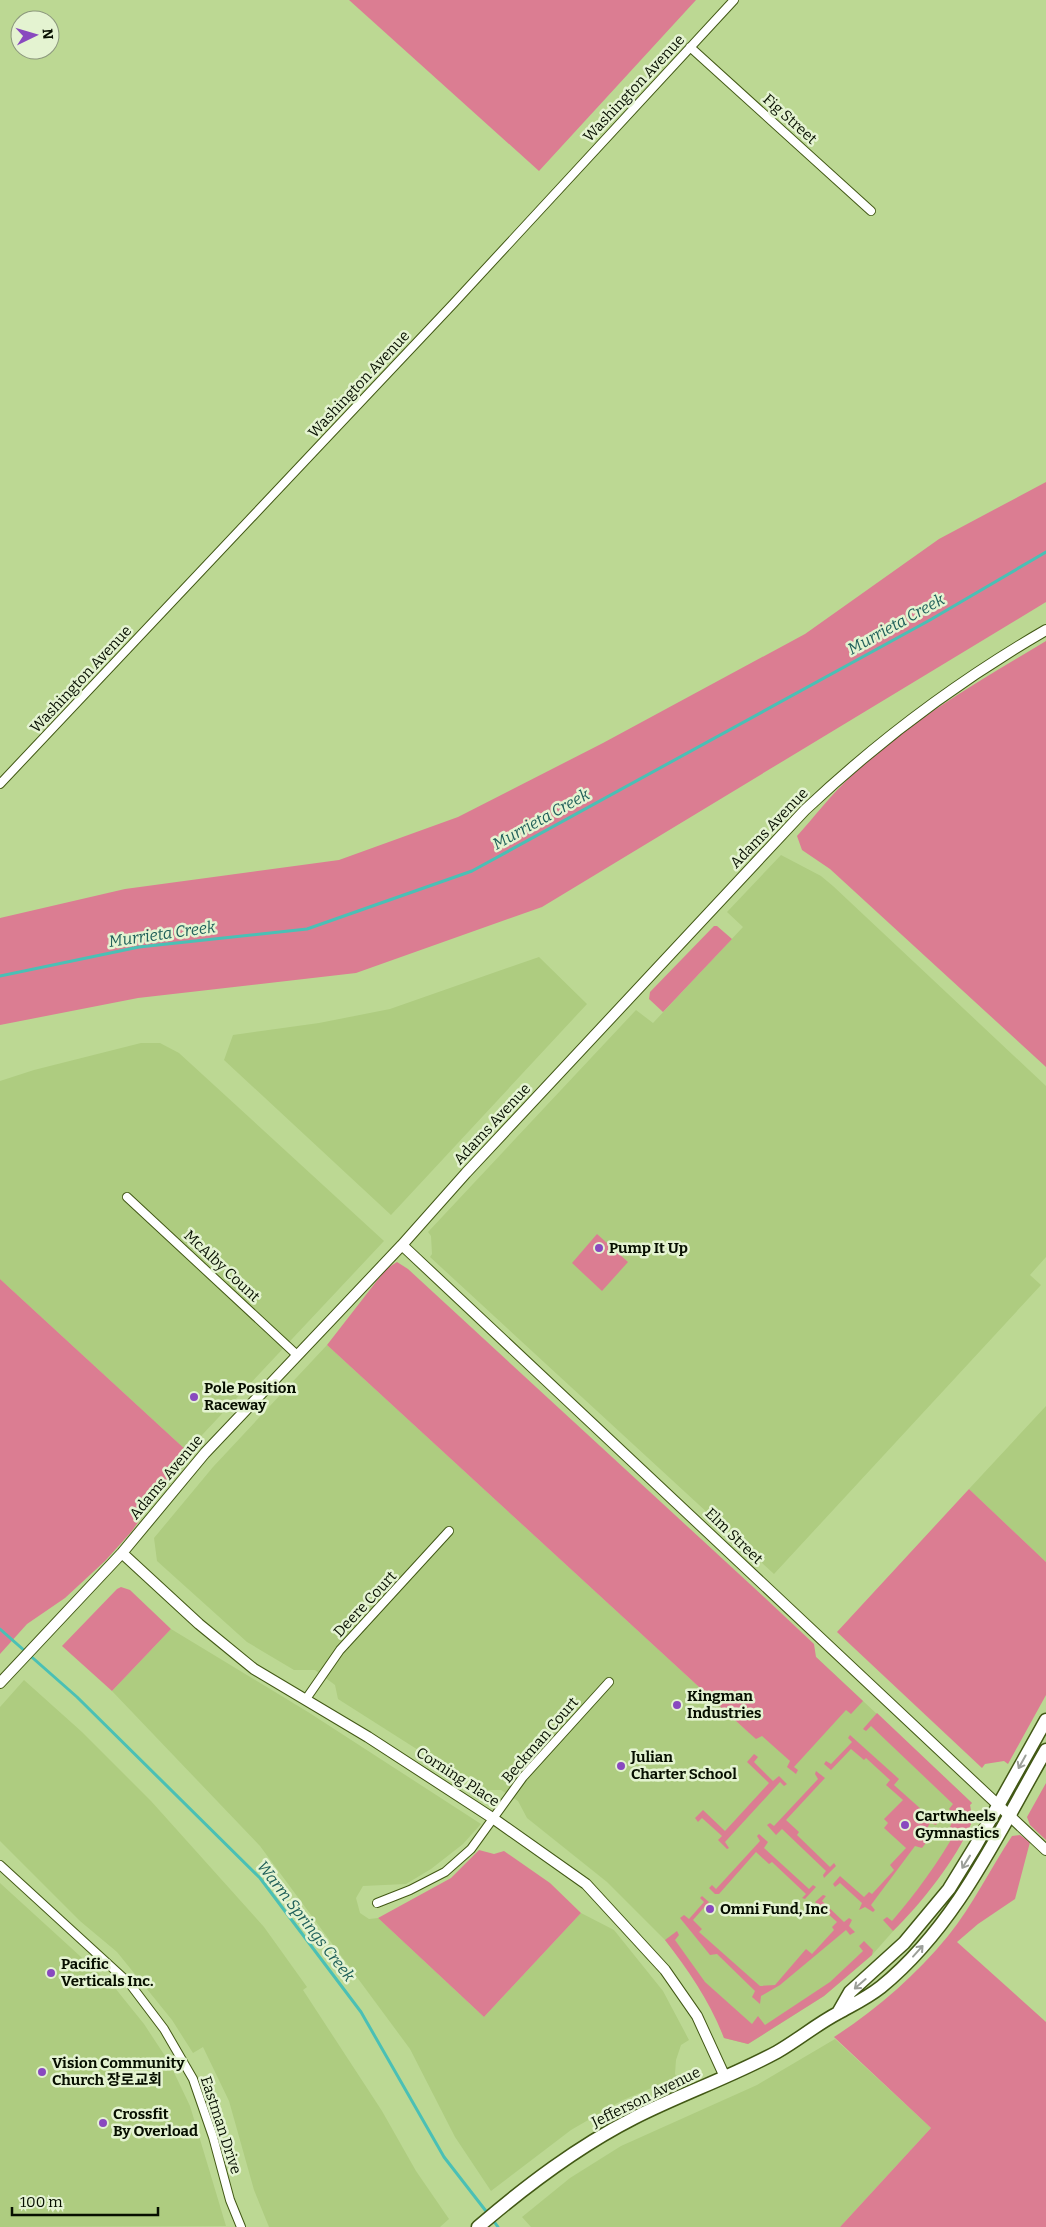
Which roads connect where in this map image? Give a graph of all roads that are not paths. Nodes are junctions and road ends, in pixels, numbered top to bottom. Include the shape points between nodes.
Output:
1 (734, 0) edge
2 (690, 47) junction
3 (871, 211) dead end
4 (1046, 630) edge
5 (0, 784) edge
6 (127, 1197) dead end
7 (402, 1245) junction
8 (297, 1355) junction
9 (450, 1531) dead end
10 (122, 1553) junction
11 (609, 1682) dead end
12 (0, 1683) edge
13 (306, 1699) junction
14 (1046, 1720) edge
15 (1046, 1750) edge
16 (998, 1804) junction
17 (1011, 1816) junction
18 (494, 1819) junction
19 (1046, 1850) edge
20 (0, 1864) edge
21 (377, 1903) dead end
22 (838, 2012) junction
23 (725, 2076) junction
24 (241, 2227) edge
25 (478, 2227) edge

1 - 2 street, Washington Avenue
2 - 3 street, Fig Street
2 - 5 street, Washington Avenue via 453,304
4 - 7 street, Adams Avenue via 915,715 848,768 478,1160
6 - 8 street, McAlby Count
7 - 8 street, Adams Avenue
7 - 16 street, Elm Street
8 - 10 street, Adams Avenue via 205,1453
9 - 13 street, Deere Court via 340,1650
10 - 12 street, Adams Avenue
10 - 13 street, Corning Place via 199,1624 254,1669
11 - 18 street, Beckman Court via 523,1777
13 - 18 street, Corning Place
14 -> 16 main road, Jefferson Avenue
15 - 17 main road, Jefferson Avenue
16 - 17 street, Elm Street
16 -> 22 main road, Jefferson Avenue via 949,1889 904,1943 850,1992
17 - 19 street, Elm Street
22 -> 17 main road, Jefferson Avenue via 868,1997 916,1954 950,1914
18 - 21 street, Beckman Court via 471,1849 445,1872
18 - 23 street, Corning Place via 586,1884 659,1965 697,2016
20 - 24 street, Eastman Drive via 130,1984 164,2030 193,2079
22 - 23 main road, Jefferson Avenue via 776,2052
23 - 25 main road, Jefferson Avenue via 601,2135 548,2169

